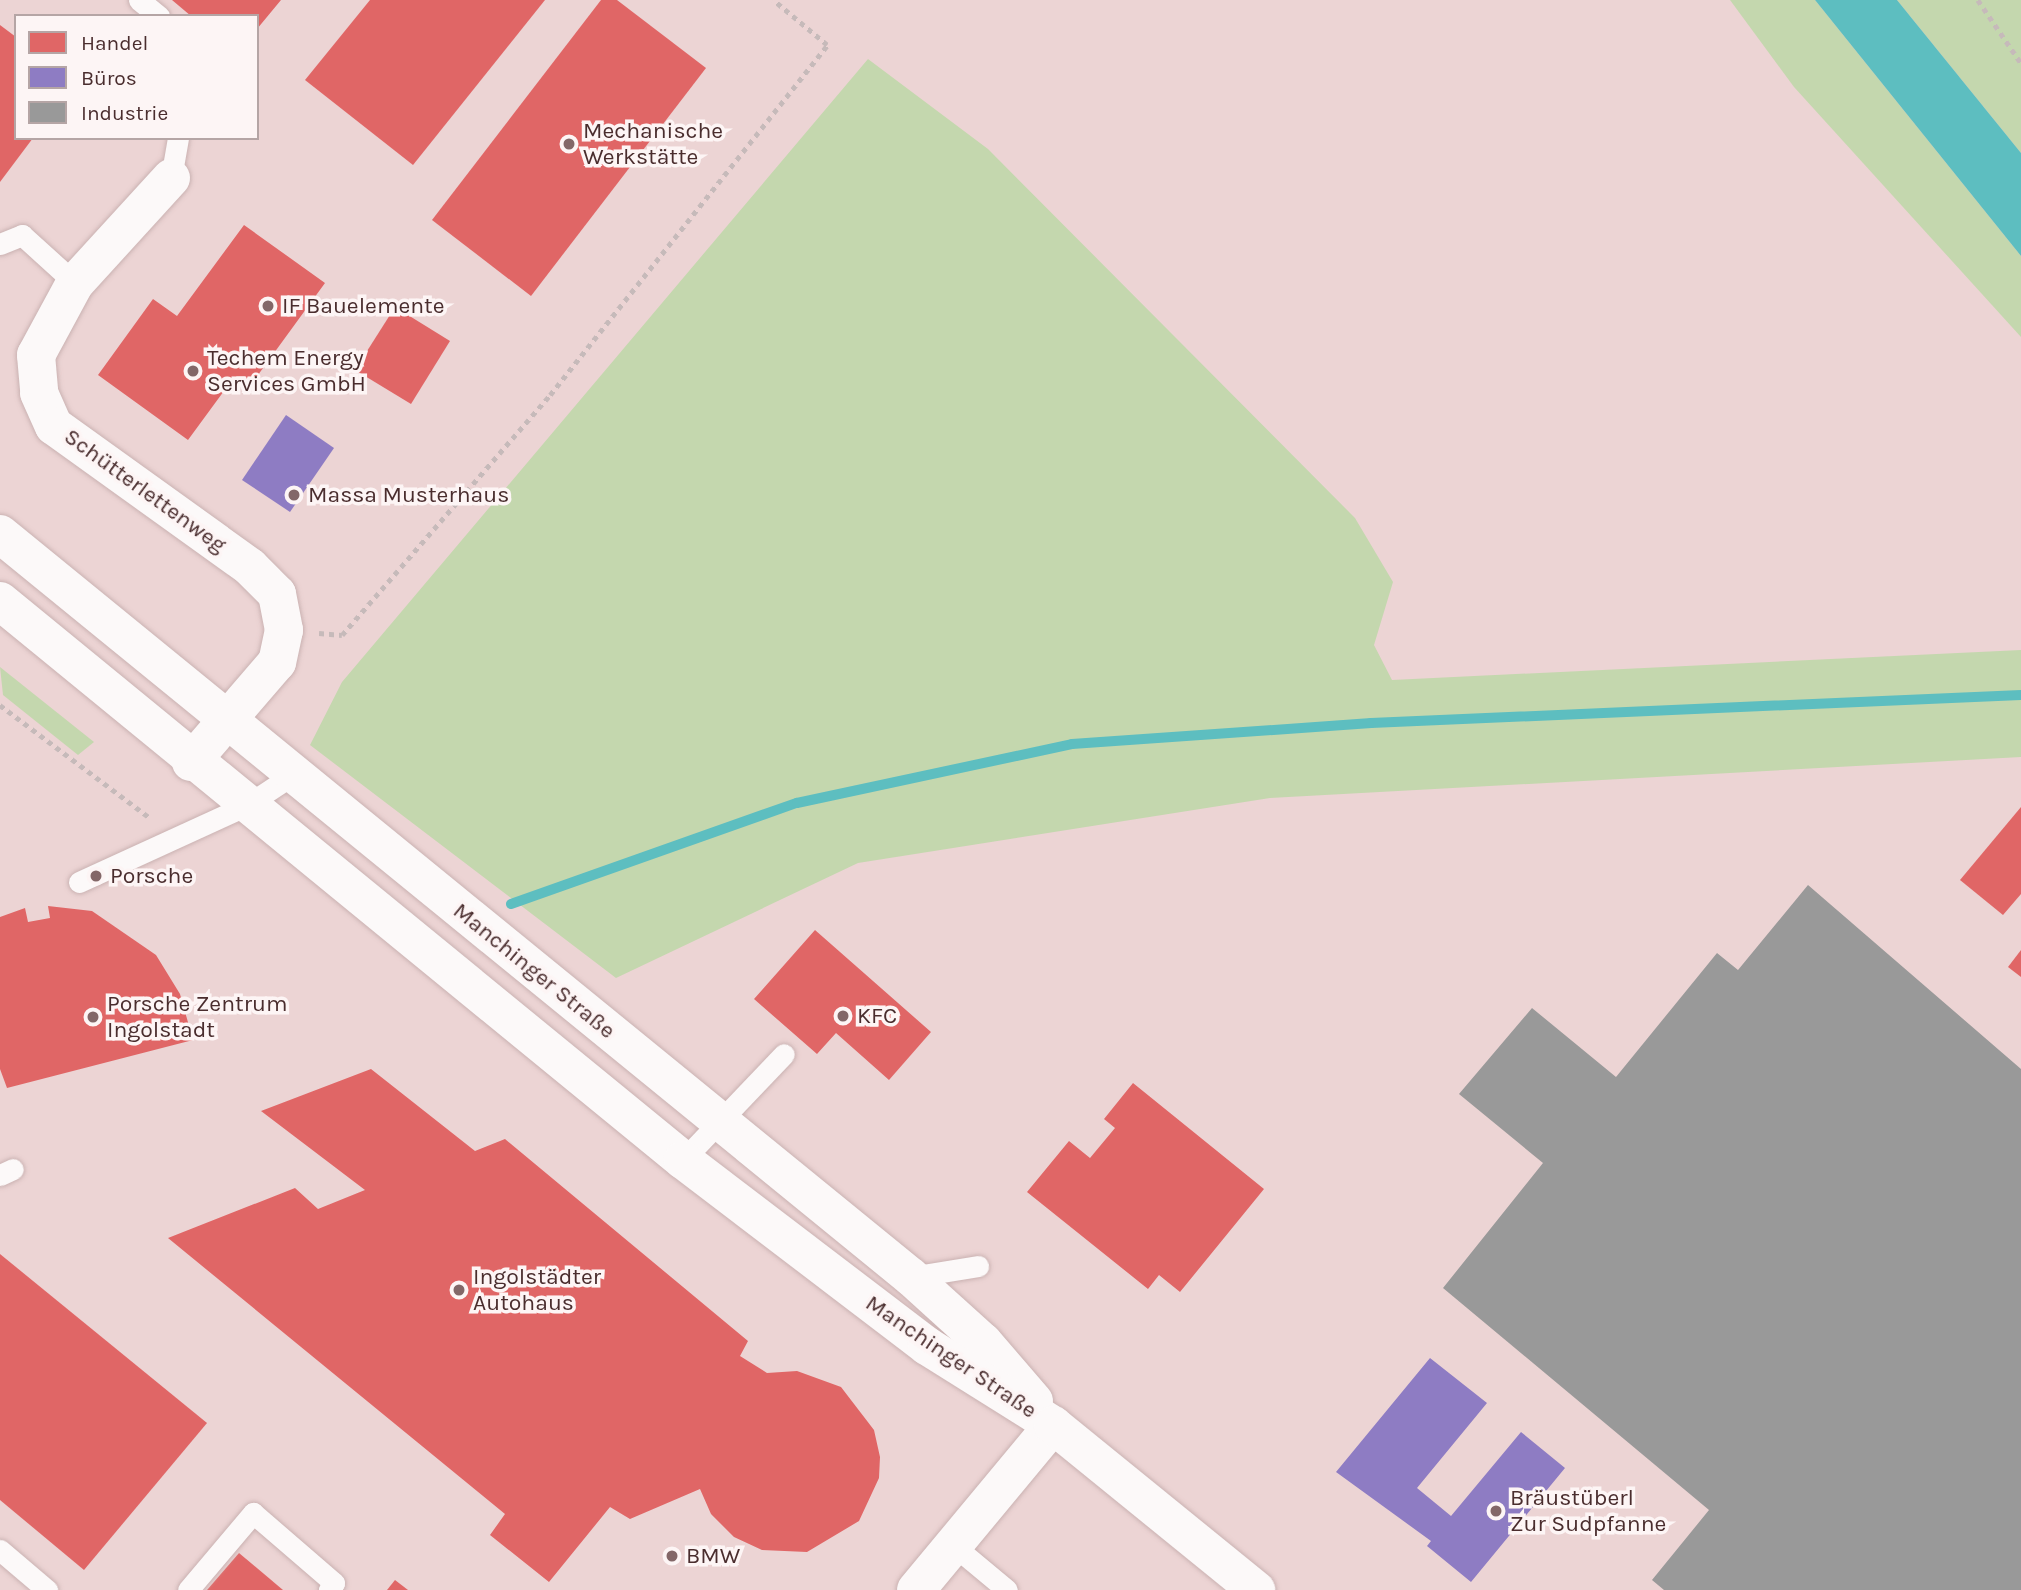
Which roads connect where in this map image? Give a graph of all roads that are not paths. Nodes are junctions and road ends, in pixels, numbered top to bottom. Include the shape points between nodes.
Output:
1 (139, 0) edge
2 (156, 14) edge
3 (178, 140) edge
4 (171, 178) joint
5 (0, 244) edge
6 (75, 283) junction
7 (0, 534) edge
8 (0, 601) edge
9 (227, 722) junction
10 (191, 762) junction
11 (291, 776) junction
12 (247, 805) junction
13 (79, 882) dead end
14 (784, 1054) dead end
15 (719, 1122) junction
16 (683, 1160) junction
17 (978, 1266) dead end
18 (911, 1277) junction
19 (1052, 1425) junction
20 (953, 1545) junction
21 (0, 1550) edge
22 (47, 1590) edge
23 (188, 1590) edge
24 (328, 1590) edge
25 (916, 1590) edge
26 (1007, 1590) edge
27 (1256, 1590) edge

1 - 2 lane
3 - 4 lane
4 - 6 main road, Schütterlettenweg
5 - 6 lane via 22,235
6 - 9 main road, Schütterlettenweg via 36,355 39,393 54,426 250,567 277,594 284,630 277,662
7 - 9 main road, Manchinger Straße
8 - 10 main road, Manchinger Straße
9 - 10 main road, Schütterlettenweg
9 - 11 main road, Manchinger Straße
10 - 12 main road, Manchinger Straße
11 - 12 lane
11 - 15 main road, Manchinger Straße
12 - 13 lane
12 - 16 main road, Manchinger Straße
14 - 15 lane
15 - 16 lane
15 - 18 main road, Manchinger Straße
16 - 19 main road, Manchinger Straße via 927,1346
17 - 18 lane
18 - 19 main road, Manchinger Straße via 993,1351
19 - 20 main road
19 - 27 main road, Manchinger Straße
20 - 25 main road
20 - 26 lane
21 - 22 lane
23 - 24 lane via 253,1513 334,1583

